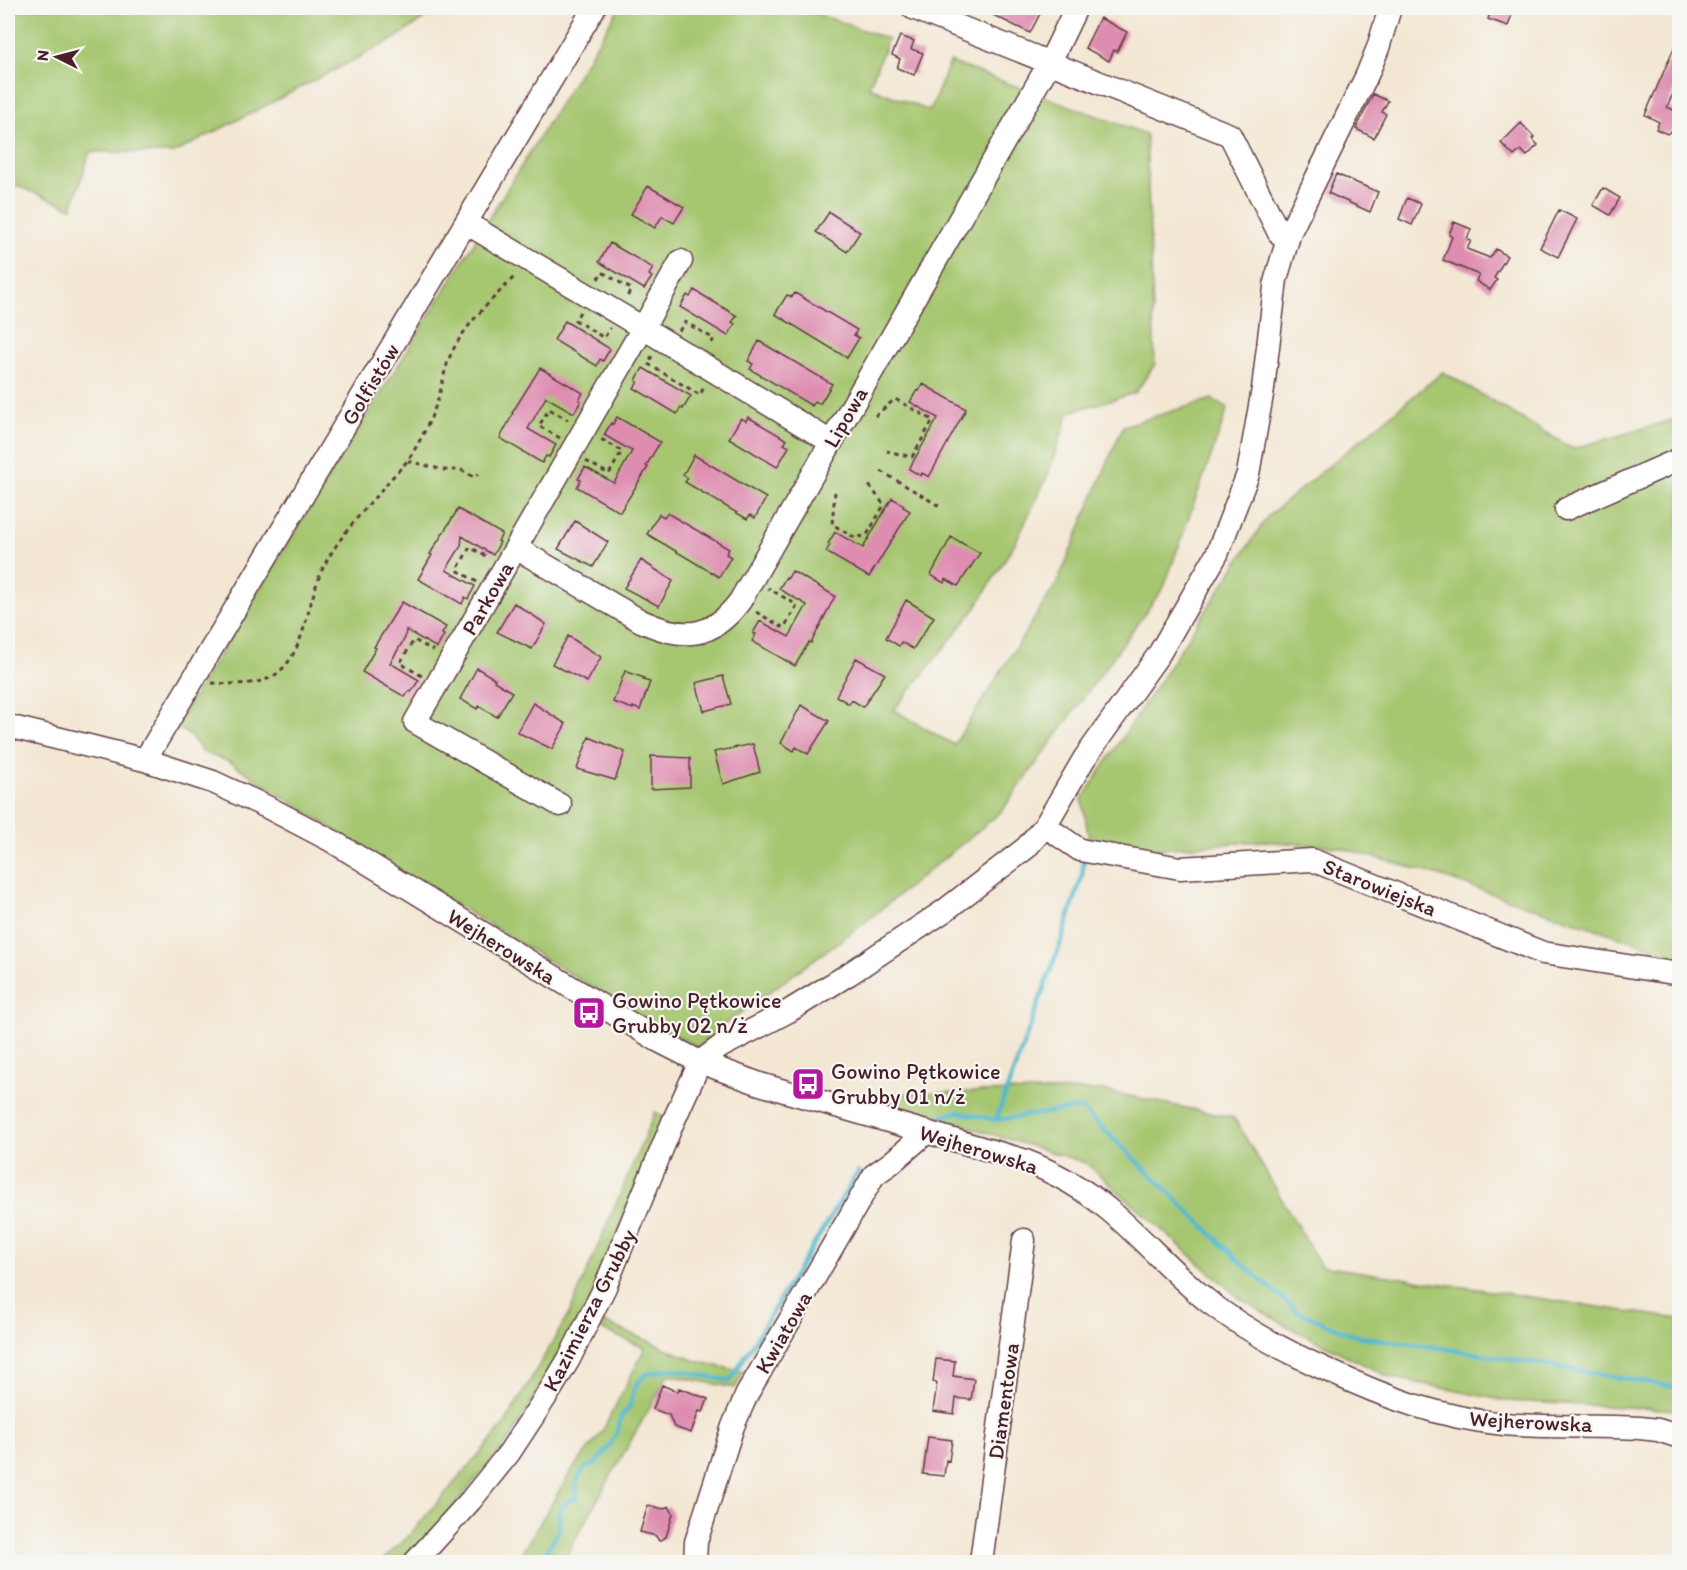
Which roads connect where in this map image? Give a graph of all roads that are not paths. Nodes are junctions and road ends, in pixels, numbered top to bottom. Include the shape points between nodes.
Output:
1 (594, 8) edge
2 (913, 8) edge
3 (1076, 8) edge
4 (1390, 8) edge
5 (1050, 62) junction
6 (466, 223) junction
7 (1288, 239) junction
8 (681, 261) dead end
9 (643, 328) junction
10 (831, 442) junction
11 (1680, 459) edge
12 (1566, 509) dead end
13 (511, 557) junction
14 (8, 726) edge
15 (145, 760) junction
16 (560, 805) dead end
17 (1045, 826) junction
18 (1680, 974) edge
19 (700, 1062) junction
20 (927, 1132) junction
21 (1024, 1240) dead end
22 (1680, 1437) edge
23 (415, 1563) edge
24 (695, 1563) edge
25 (981, 1563) edge

1 - 6 street, Golfistów
2 - 5 street
3 - 5 street, Lipowa
4 - 7 street via 1367,75
5 - 7 street via 1230,135 1279,233
5 - 10 street, Lipowa
6 - 9 street
6 - 15 street, Golfistów
7 - 17 street via 1276,279 1248,474 1217,554 1159,654 1084,759
8 - 9 street, Parkowa
9 - 10 street
9 - 13 street, Parkowa
10 - 13 street, Lipowa via 739,602 724,619 702,632 663,630
11 - 12 street
13 - 16 street, Parkowa via 415,722
14 - 15 street, Wejherowska
15 - 19 street, Wejherowska via 213,783 332,841 604,1008
17 - 18 street, Starowiejska via 1080,850 1180,868 1312,860 1543,953
17 - 19 street via 1026,848 944,911 789,1011 720,1047
19 - 20 street, Wejherowska via 770,1087
19 - 23 street, Kazimierza Grubby via 605,1287 569,1359 509,1453
20 - 22 street, Wejherowska via 1023,1160 1059,1176 1109,1210 1184,1283 1236,1322 1369,1390 1460,1417 1504,1424 1640,1428
20 - 24 street, Kwiatowa via 874,1175 747,1394 696,1542
21 - 25 street, Diamentowa

